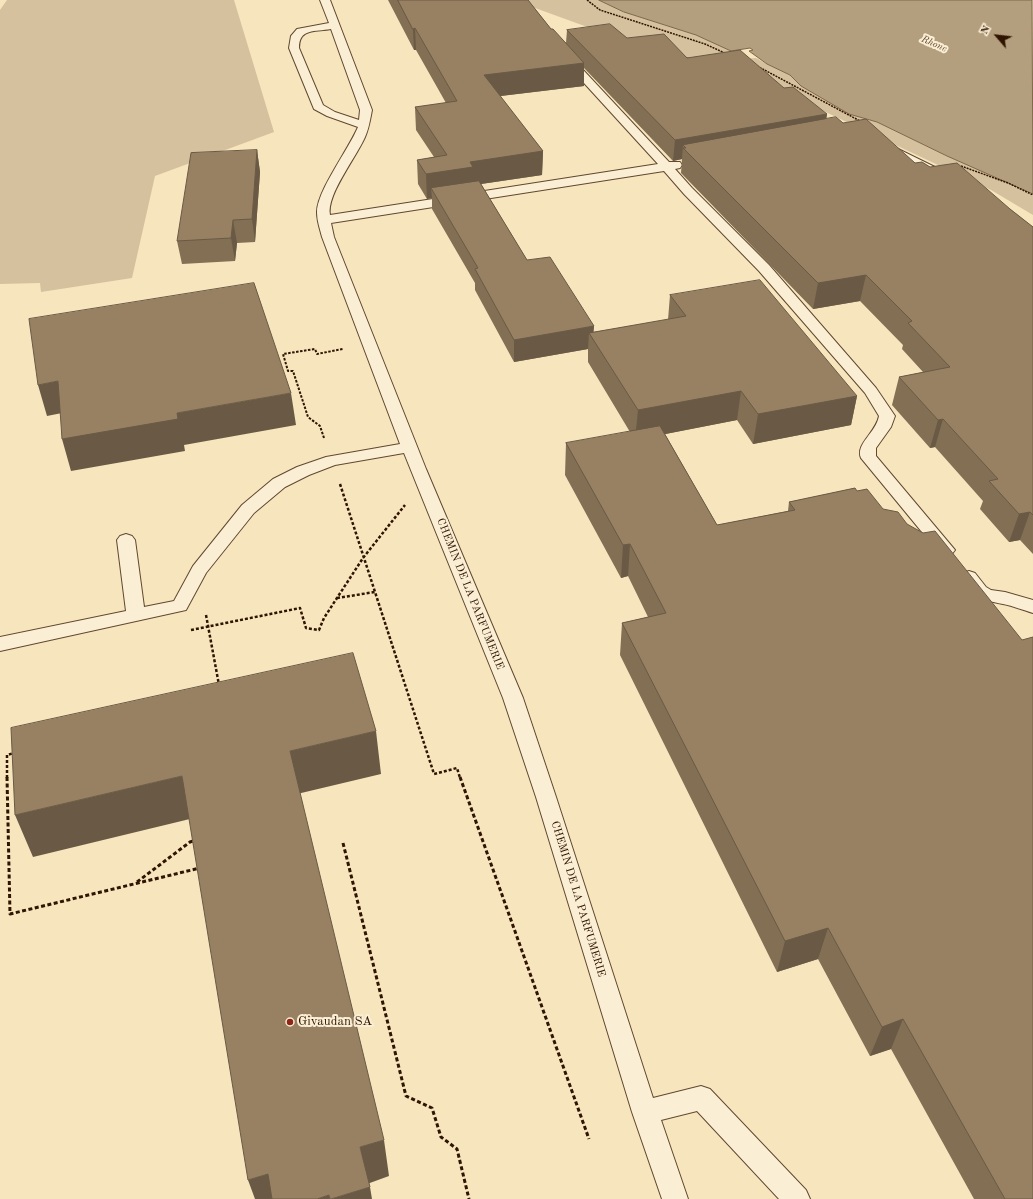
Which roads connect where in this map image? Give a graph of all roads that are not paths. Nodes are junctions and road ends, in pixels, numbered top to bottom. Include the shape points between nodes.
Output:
1 (325, 0) edge
2 (334, 25) junction
3 (562, 52) edge
4 (364, 125) junction
5 (879, 143) edge
6 (686, 163) edge
7 (667, 166) junction
8 (950, 180) edge
9 (324, 220) junction
10 (410, 447) junction
11 (126, 540) dead end
12 (1033, 608) edge
13 (136, 616) junction
14 (0, 644) edge
15 (645, 1112) junction
16 (675, 1199) edge
17 (797, 1199) edge

1 - 2 lane, CHEMIN DE LA PARFUMERIE
2 - 4 lane, CHEMIN DE LA PARFUMERIE via 366,110
2 - 4 lane via 301,31 294,39 294,48 318,107
3 - 7 lane
4 - 9 lane, CHEMIN DE LA PARFUMERIE via 326,200
5 - 8 lane
6 - 7 lane
7 - 9 lane
7 - 12 lane via 688,191 764,268 871,391 887,416 886,427 867,451 869,458 980,591
9 - 10 lane, CHEMIN DE LA PARFUMERIE via 328,237
10 - 13 lane via 332,461 303,470 279,483 248,509 199,570 180,606
10 - 15 lane, CHEMIN DE LA PARFUMERIE via 513,698
11 - 13 lane
13 - 14 lane
15 - 16 lane, CHEMIN DE LA PARFUMERIE
15 - 17 lane via 701,1098

